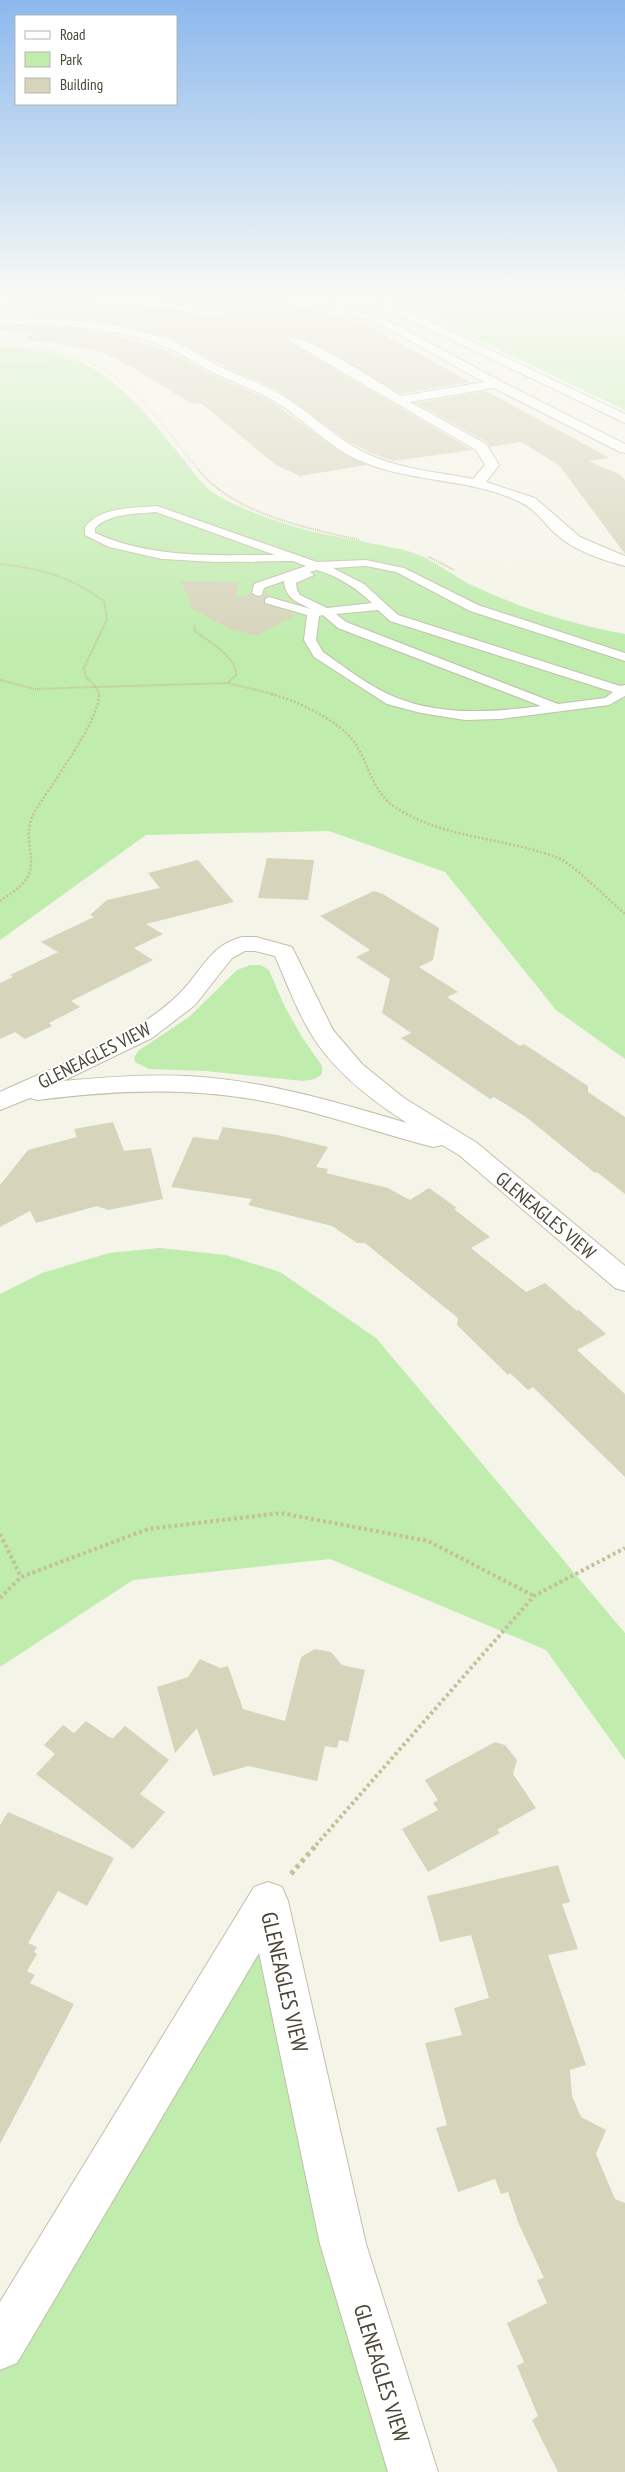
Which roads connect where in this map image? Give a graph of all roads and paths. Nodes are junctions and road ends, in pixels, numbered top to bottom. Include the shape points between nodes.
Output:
1 (151, 412) edge
2 (299, 412) edge
3 (418, 412) edge
4 (552, 412) edge
5 (611, 412) edge
6 (625, 419) edge
7 (625, 449) edge
8 (476, 484) junction
9 (363, 540) dead end
10 (427, 556) dead end
11 (292, 558) junction
12 (625, 561) edge
13 (0, 564) edge
14 (319, 565) junction
15 (455, 570) dead end
16 (258, 593) dead end
17 (268, 601) dead end
18 (381, 606) junction
19 (326, 612) junction
20 (312, 613) junction
21 (194, 624) dead end
22 (625, 657) edge
23 (0, 680) edge
24 (228, 683) junction
25 (96, 687) junction
26 (624, 691) edge
27 (557, 708) junction
28 (0, 901) edge
29 (625, 914) edge
30 (7, 1098) edge
31 (468, 1149) junction
32 (625, 1282) edge
33 (0, 1534) edge
34 (625, 1548) edge
35 (21, 1578) junction
36 (534, 1596) junction
37 (0, 1598) edge
38 (268, 1901) junction
39 (0, 2346) edge
40 (413, 2472) edge

1 - 9 path via 215,489 250,506 336,535
2 - 8 street via 366,458 405,471
3 - 8 street via 473,440 486,452 492,465
4 - 7 street
5 - 6 street
8 - 12 street via 509,492 536,504 572,539
10 - 15 path
11 - 11 lane via 157,509 120,513 98,519 90,527 90,535 104,543 160,555
11 - 14 lane
13 - 25 path via 58,573 104,601 107,619 84,668 86,677
14 - 16 lane via 266,582 258,586
14 - 18 lane via 360,586
14 - 19 lane via 306,577 290,581 291,590 296,597
14 - 22 lane via 366,563 400,570 474,608
17 - 20 lane
18 - 19 lane
18 - 26 lane via 394,618
19 - 20 lane
19 - 27 lane via 342,625 358,632
20 - 27 lane via 310,640 318,654 392,701 465,716
21 - 24 path via 195,631 236,666 236,675
23 - 25 path via 12,686 44,690
24 - 25 path
24 - 29 path via 290,698 341,728 355,743 377,788 391,804 421,820 455,832 560,858
25 - 28 path via 100,696 96,710 33,815 27,833 32,865 25,882
26 - 27 lane via 609,701
30 - 31 street, GLENEAGLES VIEW via 111,1083 211,1086 323,1105
30 - 31 street, GLENEAGLES VIEW via 144,1033 187,1000 224,953 242,944 256,944 284,952 322,1032 354,1069 396,1104
31 - 32 street, GLENEAGLES VIEW
33 - 35 path
34 - 36 path
35 - 36 path via 148,1529 282,1513 428,1542
35 - 37 path
36 - 38 path
38 - 39 street, GLENEAGLES VIEW
38 - 40 street, GLENEAGLES VIEW via 343,2244

